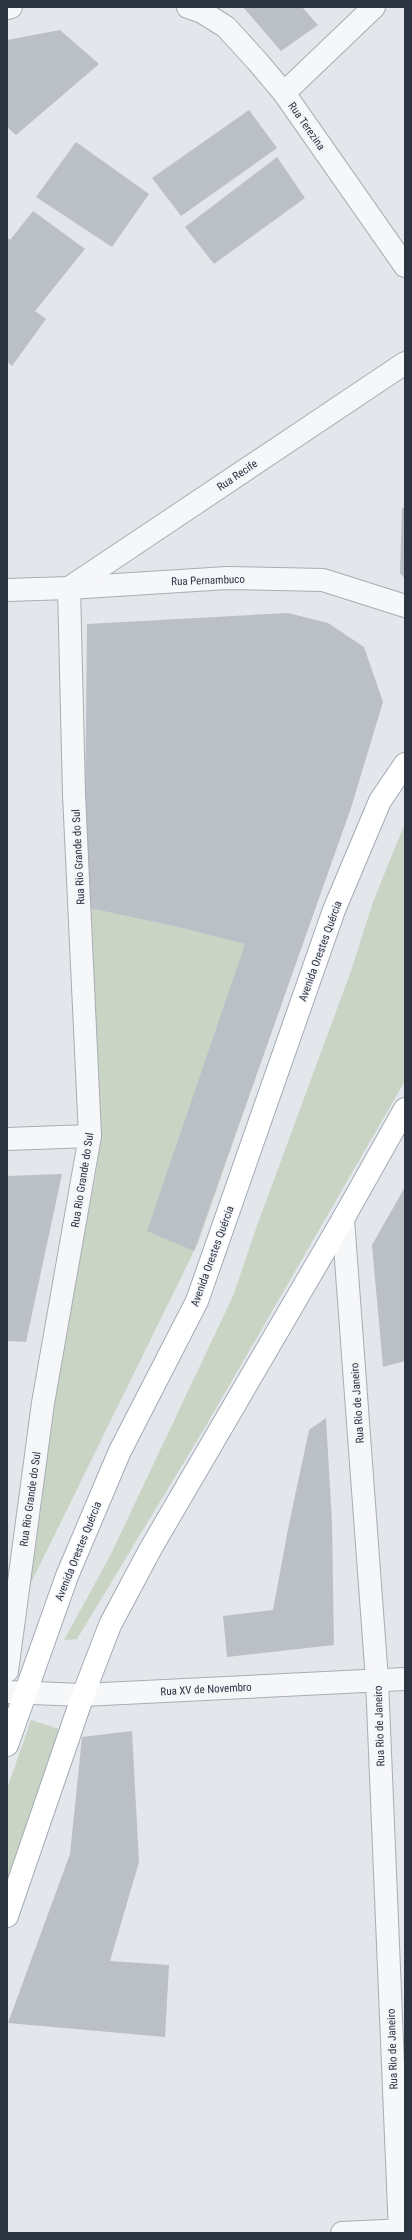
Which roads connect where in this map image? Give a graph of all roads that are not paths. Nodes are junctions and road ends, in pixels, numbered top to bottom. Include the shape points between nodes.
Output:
1 (11, 7) edge
2 (188, 7) edge
3 (374, 7) edge
4 (7, 8) edge
5 (284, 93) junction
6 (405, 266) edge
7 (405, 363) edge
8 (68, 588) junction
9 (7, 590) edge
10 (405, 606) edge
11 (405, 764) edge
12 (405, 1109) edge
13 (90, 1136) junction
14 (7, 1139) edge
15 (344, 1219) junction
16 (7, 1670) edge
17 (405, 1678) edge
18 (377, 1680) junction
19 (17, 1692) edge
20 (84, 1695) junction
21 (7, 1745) edge
22 (7, 1916) edge
23 (401, 2231) edge
24 (342, 2233) edge

1 - 4 street
2 - 5 street, Rua Terezina via 202,12 226,27
3 - 5 street
5 - 6 street, Rua Terezina
7 - 8 street, Rua Recife
8 - 9 street, Rua Pernambuco
8 - 10 street, Rua Pernambuco via 227,578 323,580
8 - 13 street, Rua Rio Grande do Sul via 74,794
11 - 19 main road, Avenida Orestes Quércia via 380,801 334,910 197,1301 120,1451
12 - 15 main road
13 - 14 street
13 - 16 street, Rua Rio Grande do Sul via 43,1403
15 - 18 street, Rua Rio de Janeiro
15 - 20 main road via 151,1548 110,1625
17 - 18 street, Rua XV de Novembro
18 - 20 street, Rua XV de Novembro
18 - 23 street, Rua Rio de Janeiro
19 - 20 street, Rua XV de Novembro
19 - 21 main road, Avenida Orestes Quércia
20 - 22 main road
23 - 24 street

